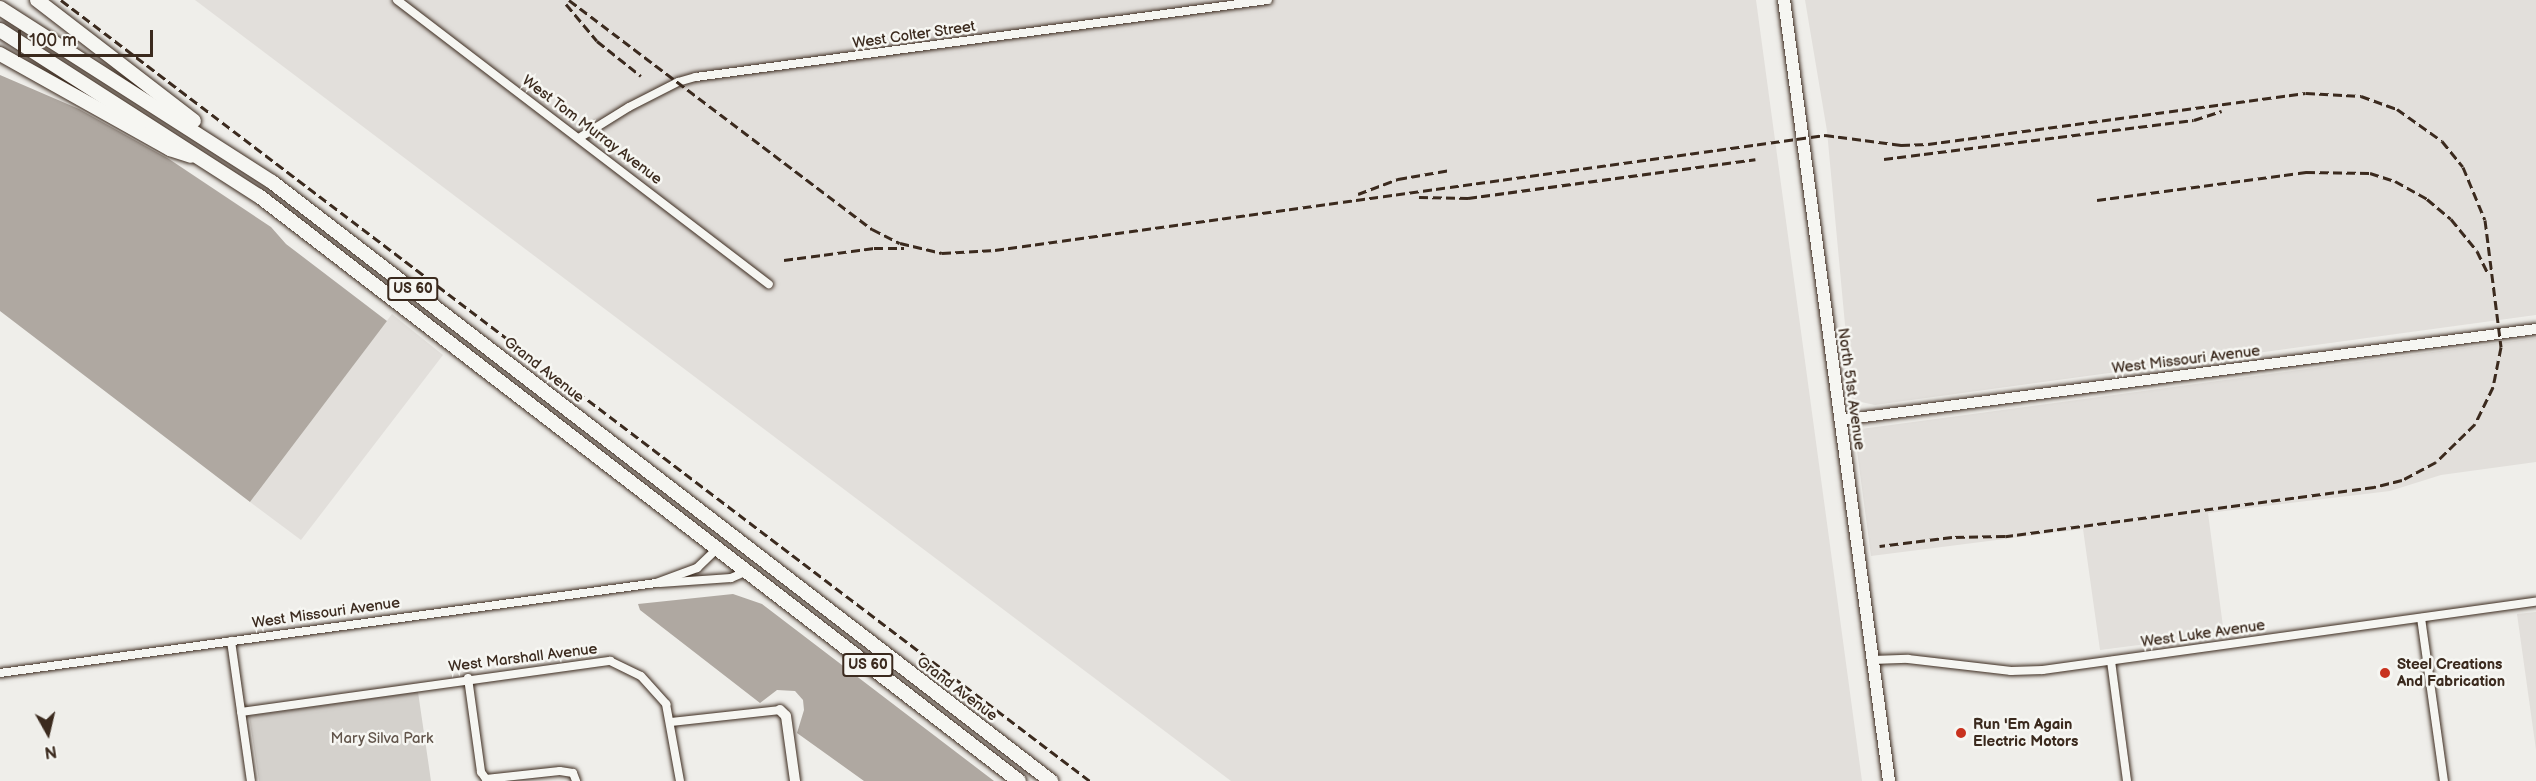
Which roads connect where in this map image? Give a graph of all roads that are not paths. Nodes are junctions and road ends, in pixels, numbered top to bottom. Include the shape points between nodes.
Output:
1 (37, 0) edge
2 (397, 0) edge
3 (1268, 0) edge
4 (1784, 0) edge
5 (0, 8) edge
6 (0, 30) edge
7 (0, 54) edge
8 (579, 138) junction
9 (214, 142) junction
10 (208, 161) junction
11 (769, 284) dead end
12 (2536, 329) edge
13 (1841, 420) junction
14 (717, 549) junction
15 (745, 572) junction
16 (656, 583) junction
17 (808, 596) junction
18 (2536, 602) edge
19 (2421, 618) junction
20 (231, 641) junction
21 (1872, 660) junction
22 (2111, 661) junction
23 (0, 673) edge
24 (468, 678) junction
25 (780, 710) joint
26 (241, 712) junction
27 (672, 722) junction
28 (574, 777) edge
29 (251, 781) edge
30 (680, 781) edge
31 (795, 781) edge
32 (1019, 781) edge
33 (1051, 781) edge
34 (1889, 781) edge
35 (2127, 781) edge
36 (2444, 781) edge

1 - 9 highway via 190,116
2 - 8 street, West Tom Murray Avenue
3 - 8 street, West Colter Street via 696,77 629,107
4 - 13 main road, North 51st Avenue
5 - 9 highway, Grand Avenue / US 60
6 - 10 highway, US 60
7 - 10 highway via 170,149
8 - 11 street, West Tom Murray Avenue
9 - 17 highway, Grand Avenue / US 60 via 350,240
10 - 14 highway, US 60 via 363,275
12 - 13 street, West Missouri Avenue
13 - 21 main road, North 51st Avenue
14 - 15 highway, US 60
14 - 16 street, West Missouri Avenue via 697,568
14 - 17 highway via 734,549 789,591
15 - 16 street, West Missouri Avenue via 731,578 679,585
15 - 32 highway, US 60
16 - 20 street, West Missouri Avenue
17 - 33 highway, Grand Avenue / US 60
18 - 19 street, West Luke Avenue
19 - 22 street, West Luke Avenue
19 - 36 street
20 - 23 street, West Missouri Avenue
20 - 26 street
21 - 22 street, West Luke Avenue via 1908,659 2023,671
21 - 34 main road, North 51st Avenue
22 - 35 street
24 - 26 street, West Marshall Avenue
24 - 27 street, West Marshall Avenue via 610,661 626,667 655,688
24 - 28 street via 481,772 486,779
25 - 27 street
25 - 31 street via 786,716
26 - 29 street
27 - 30 street, West Marshall Avenue

